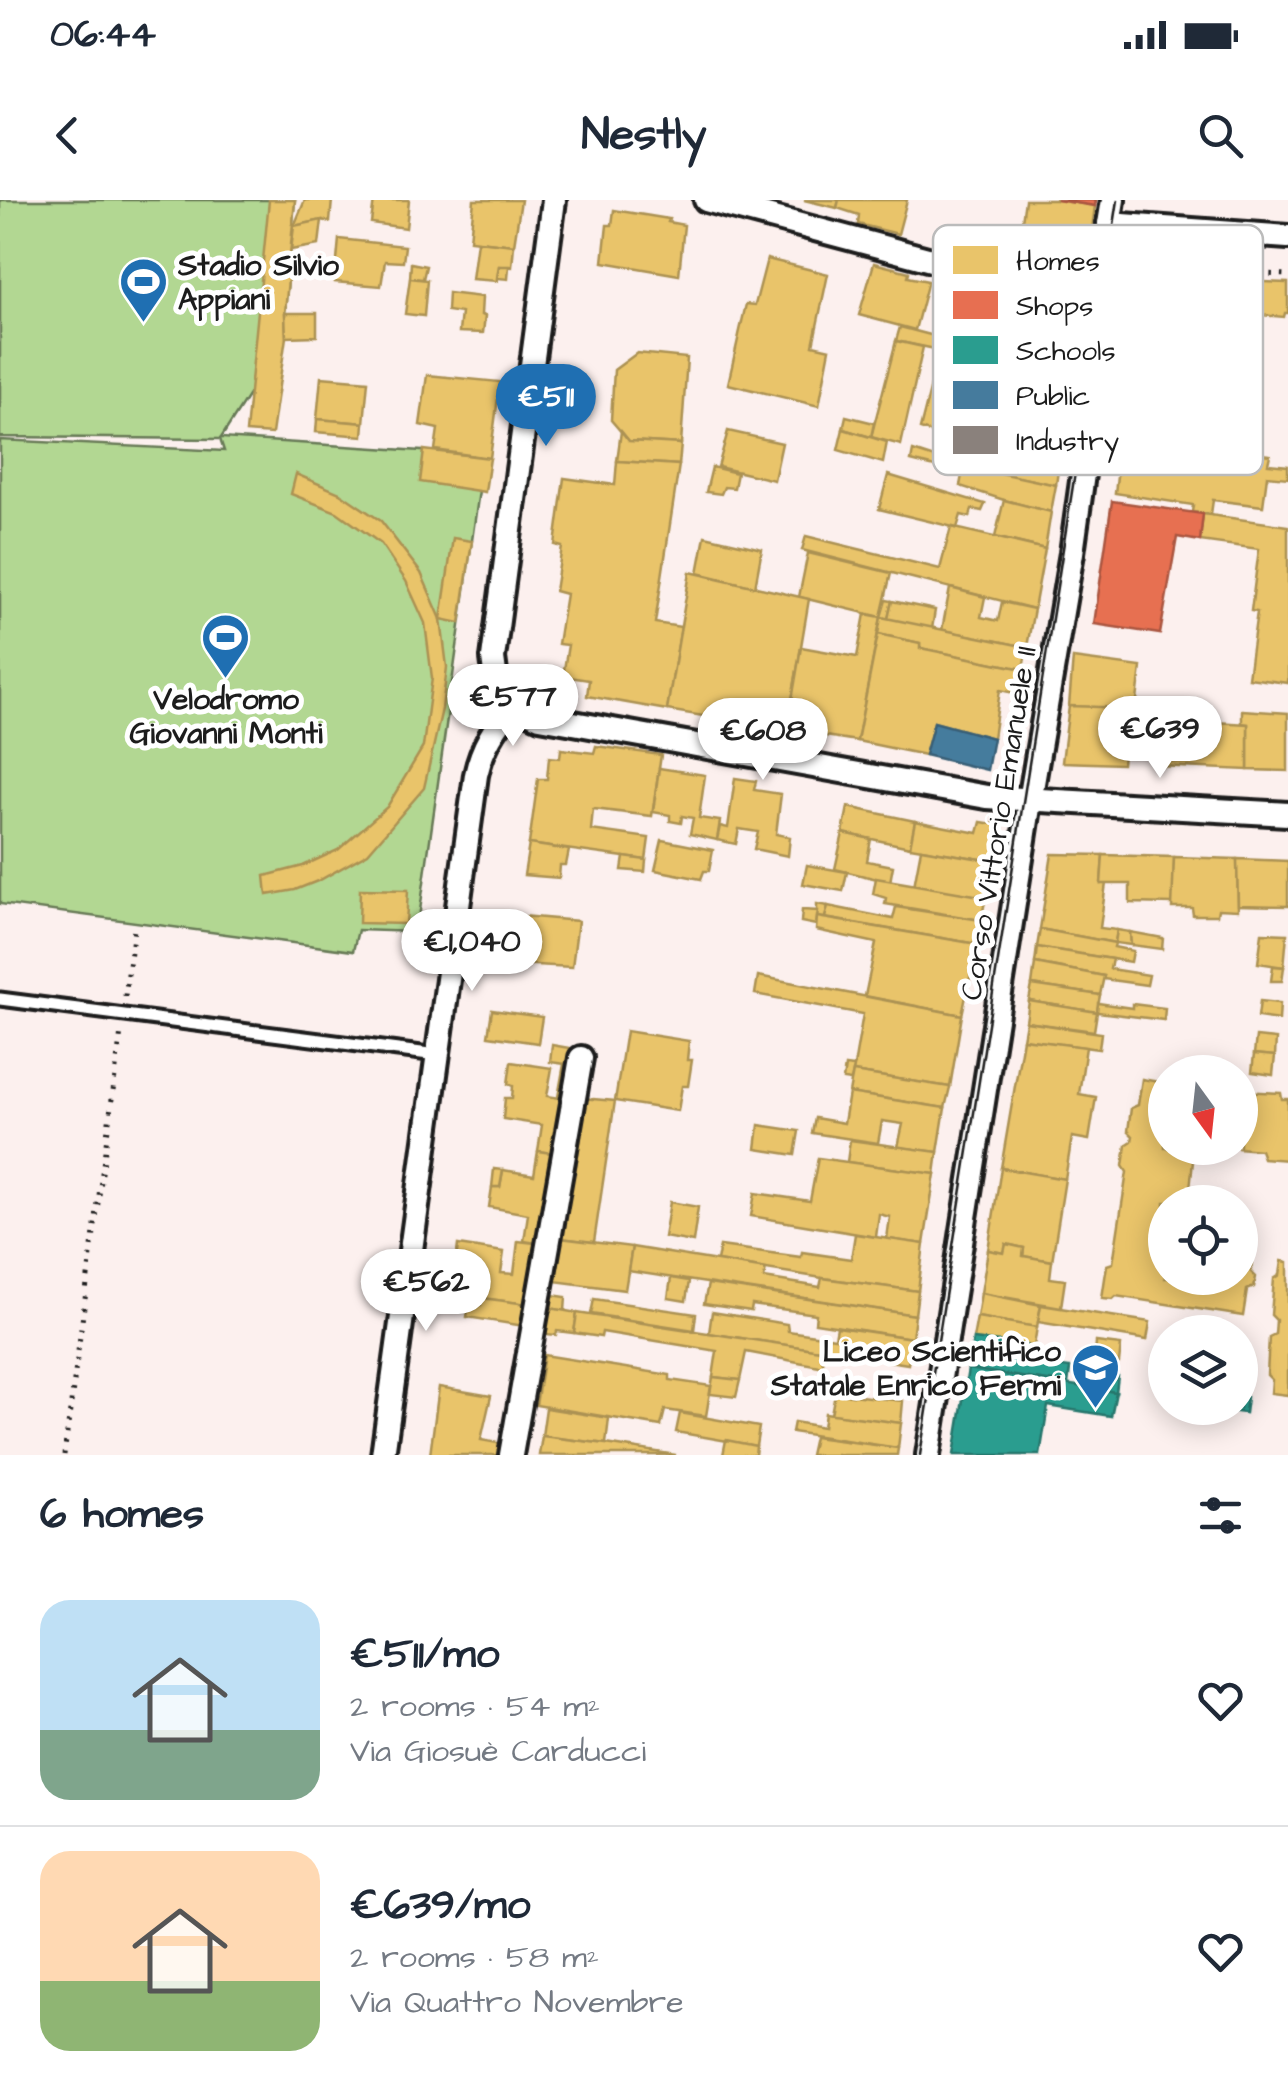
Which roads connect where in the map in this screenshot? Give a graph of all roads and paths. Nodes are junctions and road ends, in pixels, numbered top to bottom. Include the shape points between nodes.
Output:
1 (554, 200) edge
2 (706, 200) edge
3 (1113, 200) edge
4 (1109, 224) joint
5 (1121, 225) edge
6 (1263, 236) edge
7 (1288, 237) edge
8 (933, 260) edge
9 (1263, 273) edge
10 (1288, 274) edge
11 (1083, 475) edge
12 (514, 705) junction
13 (1030, 801) junction
14 (1288, 814) edge
15 (134, 929) dead end
16 (0, 999) edge
17 (123, 1015) junction
18 (436, 1055) junction
19 (581, 1058) dead end
20 (64, 1455) edge
21 (383, 1455) edge
22 (511, 1455) edge
23 (928, 1455) edge

1 - 12 street via 493,658 496,681
2 - 8 street
3 - 4 street, Corso Vittorio Emanuele II
4 - 5 street
6 - 7 street
9 - 10 path
11 - 13 street, Corso Vittorio Emanuele II
12 - 13 street via 540,717
12 - 18 street via 480,754
13 - 14 street
13 - 23 street, Corso Vittorio Emanuele II
15 - 17 path
16 - 17 lane
17 - 18 lane
17 - 20 path
18 - 21 street
19 - 22 street

